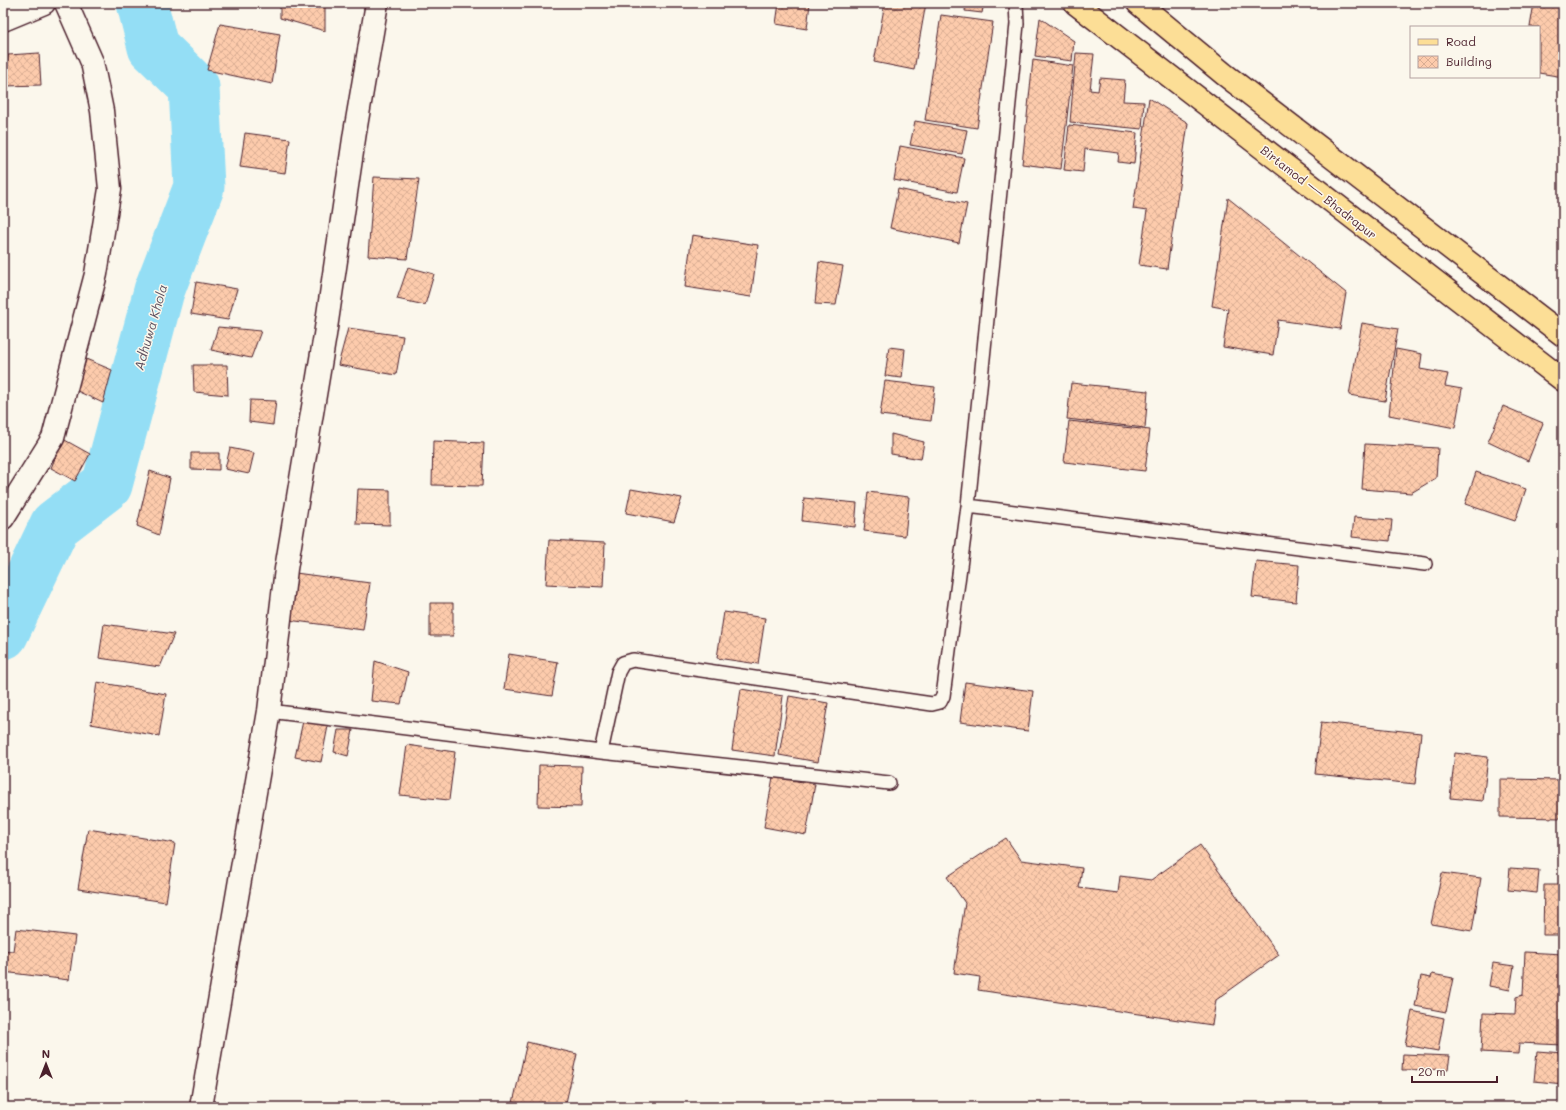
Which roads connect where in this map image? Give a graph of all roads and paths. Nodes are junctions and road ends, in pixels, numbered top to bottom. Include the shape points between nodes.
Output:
1 (44, 3) edge
2 (66, 3) edge
3 (377, 3) edge
4 (1016, 3) edge
5 (1075, 3) edge
6 (1138, 3) edge
7 (3, 20) edge
8 (1224, 74) junction
9 (1198, 98) junction
10 (1563, 335) edge
11 (1563, 380) edge
12 (968, 506) junction
13 (6, 508) edge
14 (1426, 564) dead end
15 (269, 711) junction
16 (601, 752) junction
17 (888, 783) dead end
18 (201, 1107) edge

1 - 7 street
2 - 13 street via 92,62 102,111 110,189 96,274 53,438
3 - 15 street via 286,569
4 - 12 lane
5 - 9 main road, Birtamod — Bhadrapur
6 - 8 main road
8 - 9 main road
8 - 10 main road
9 - 11 main road, Birtamod — Bhadrapur
12 - 14 lane
12 - 16 lane via 943,696 940,702 932,704 633,660 623,663 618,672
15 - 16 lane
15 - 18 street
16 - 17 lane

